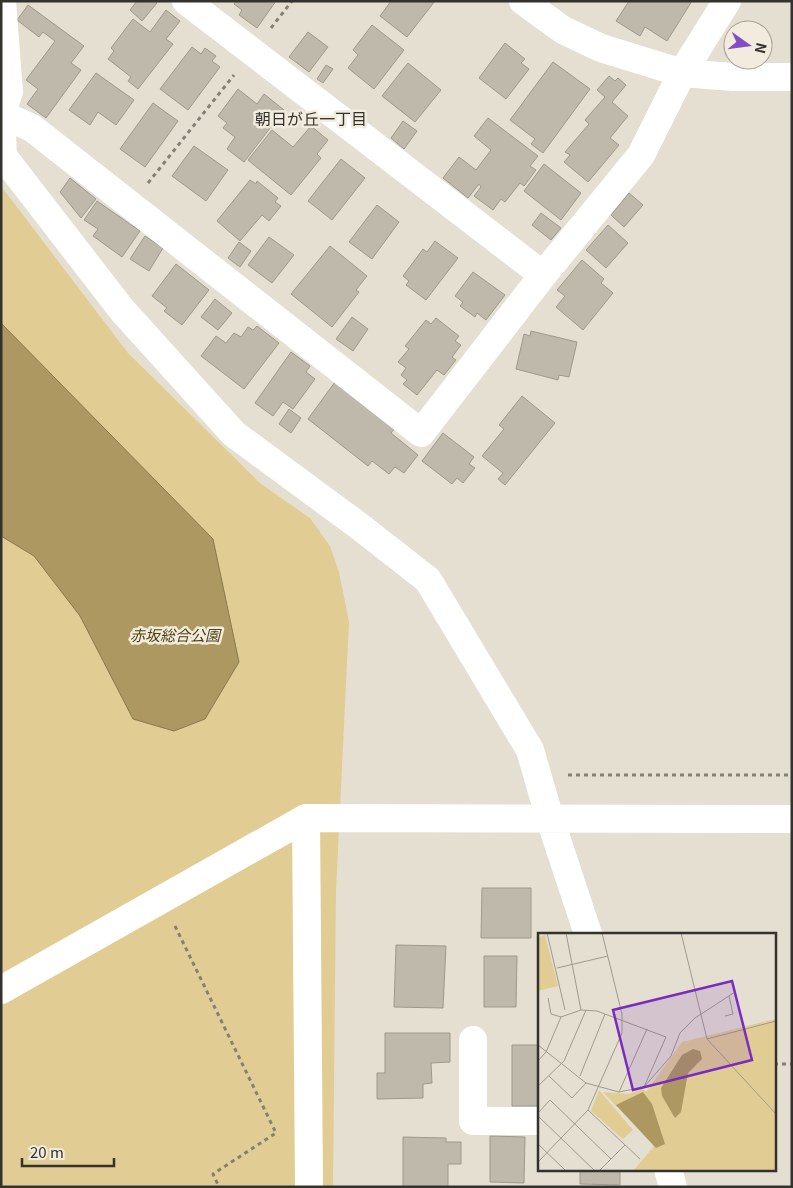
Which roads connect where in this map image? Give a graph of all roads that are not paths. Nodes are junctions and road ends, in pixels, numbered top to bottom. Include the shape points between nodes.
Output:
1 (2, 1) edge
2 (186, 1) edge
3 (523, 1) edge
4 (727, 1) edge
5 (682, 73) junction
6 (792, 78) edge
7 (1, 114) edge
8 (543, 275) junction
9 (306, 818) junction
10 (550, 819) junction
11 (792, 819) edge
12 (588, 933) edge
13 (1, 990) edge
14 (474, 1040) dead end
15 (538, 1121) edge
16 (668, 1170) edge
17 (309, 1187) edge
18 (673, 1187) edge

1 - 7 street via 9,92
2 - 8 street
3 - 5 street via 563,30 601,48
4 - 5 street
5 - 6 street
5 - 8 street via 642,155
7 - 8 street via 32,128 421,433
7 - 10 street via 3,156 122,310 234,434 428,580 530,750
9 - 10 street
9 - 13 street
9 - 17 street
10 - 11 street
10 - 12 street
14 - 15 street via 473,1121
16 - 18 street

